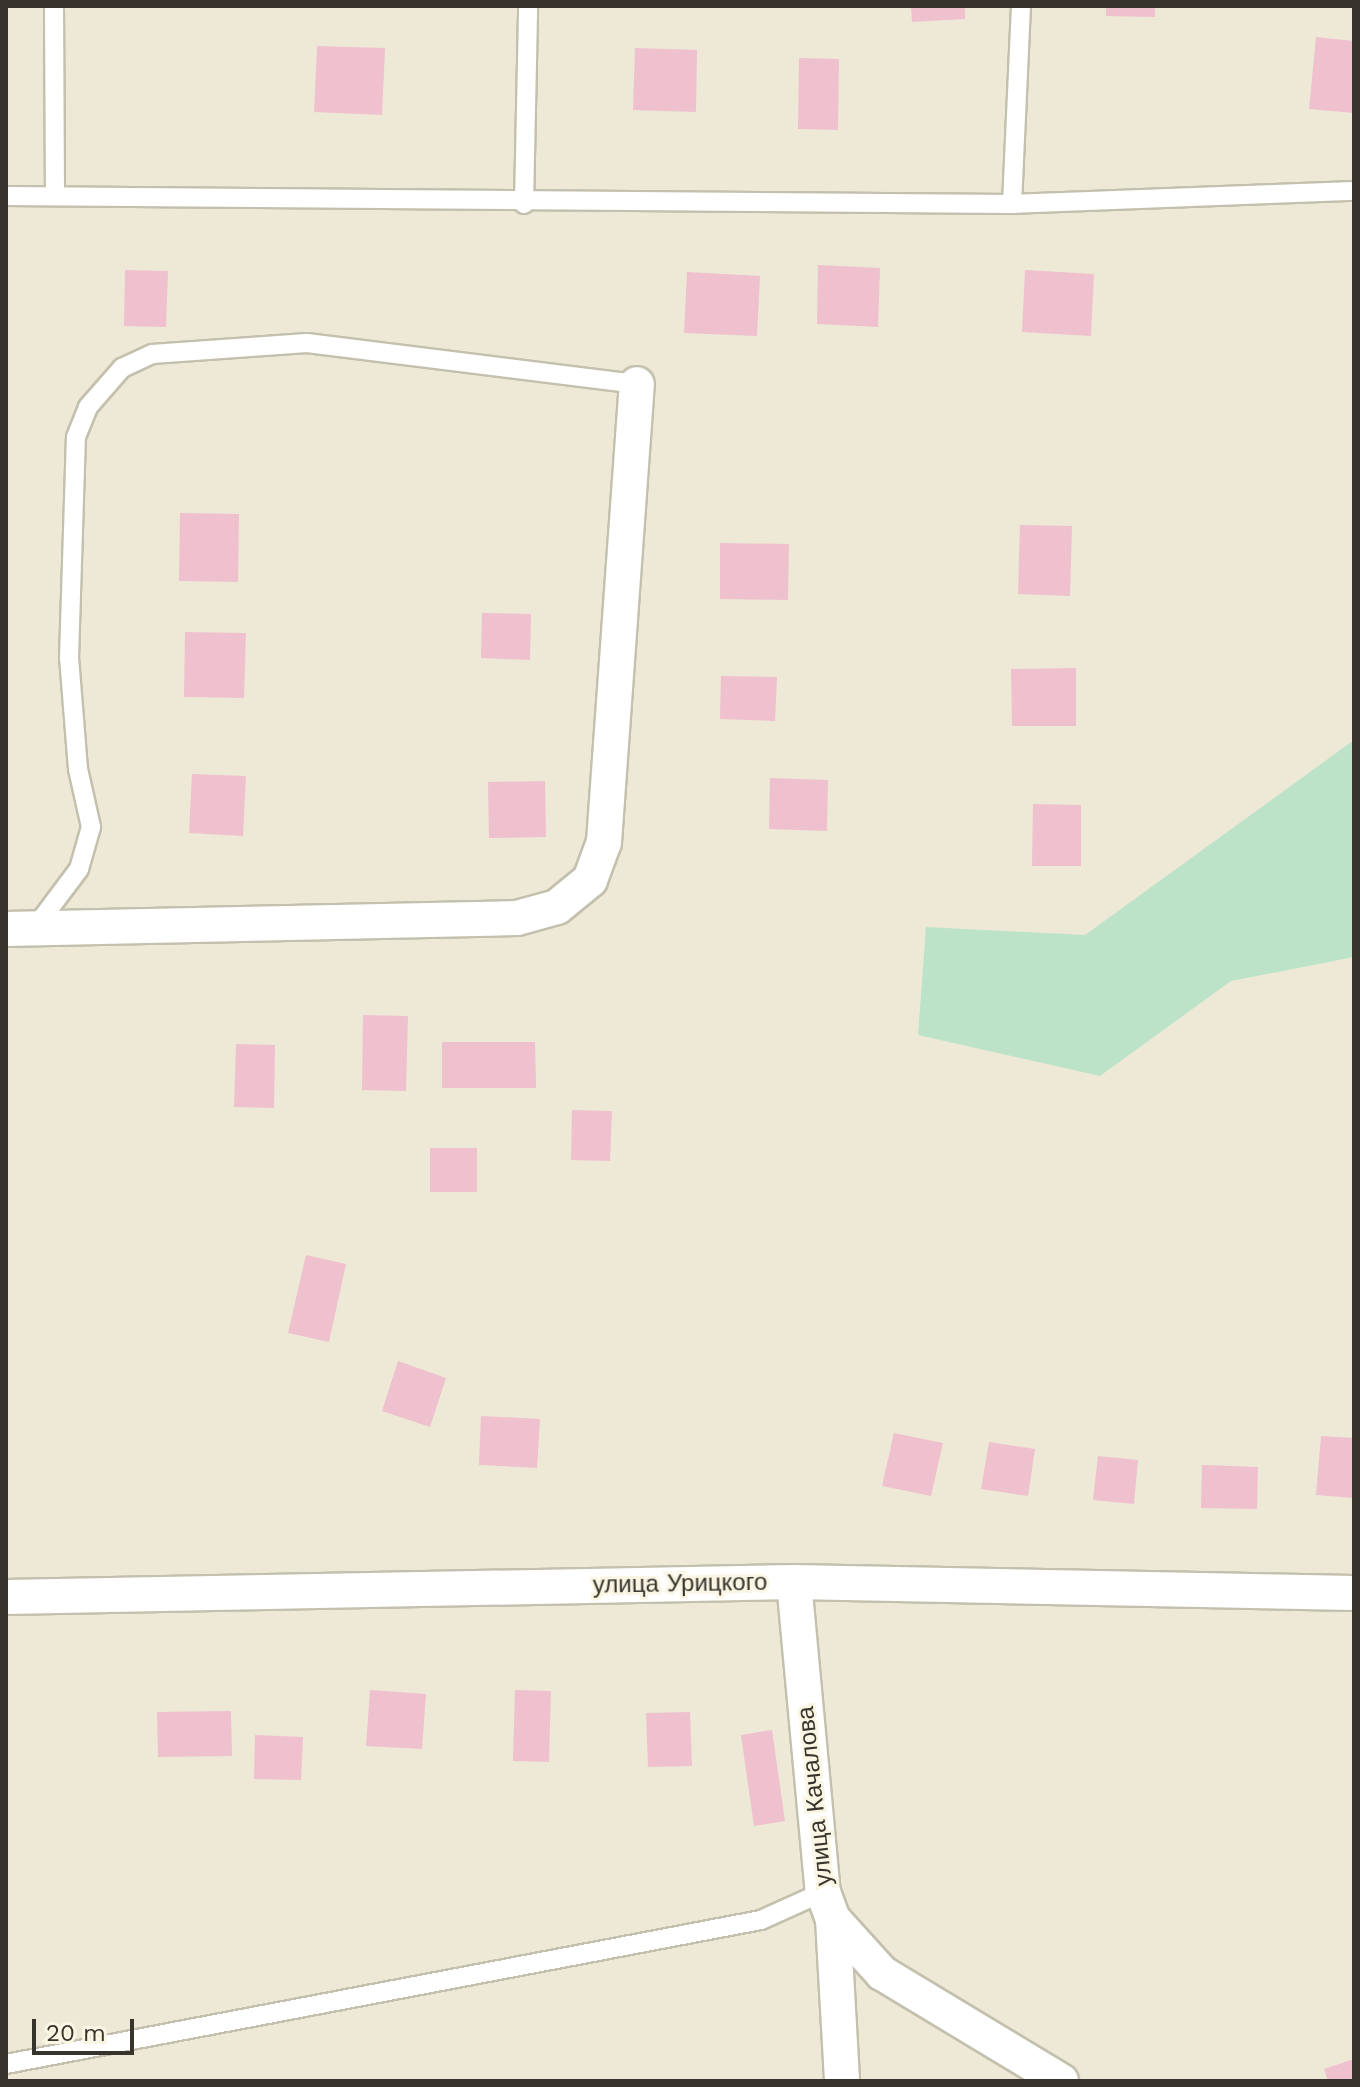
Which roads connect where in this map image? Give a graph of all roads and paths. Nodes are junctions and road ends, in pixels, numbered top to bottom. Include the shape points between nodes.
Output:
1 (54, 6) edge
2 (528, 6) edge
3 (1021, 6) edge
4 (1354, 191) edge
5 (55, 195) junction
6 (6, 196) edge
7 (524, 204) junction
8 (1012, 204) junction
9 (637, 384) joint
10 (20, 929) edge
11 (794, 1582) junction
12 (1354, 1593) edge
13 (6, 1597) edge
14 (828, 1906) junction
15 (6, 2064) edge
16 (842, 2081) edge
17 (1061, 2081) edge

1 - 5 lane
2 - 7 lane
3 - 8 lane
4 - 8 lane
5 - 6 lane
5 - 7 lane
7 - 8 lane
9 - 10 street via 604,842 590,880 557,907 517,918
9 - 10 lane via 307,343 152,354 122,368 88,407 76,437 69,658 78,769 91,827 79,869
11 - 12 street, улица Урицкого
11 - 13 street, улица Урицкого
11 - 14 street, улица Качалова
14 - 15 lane
14 - 16 street
14 - 17 street, улица Качалова via 882,1973

